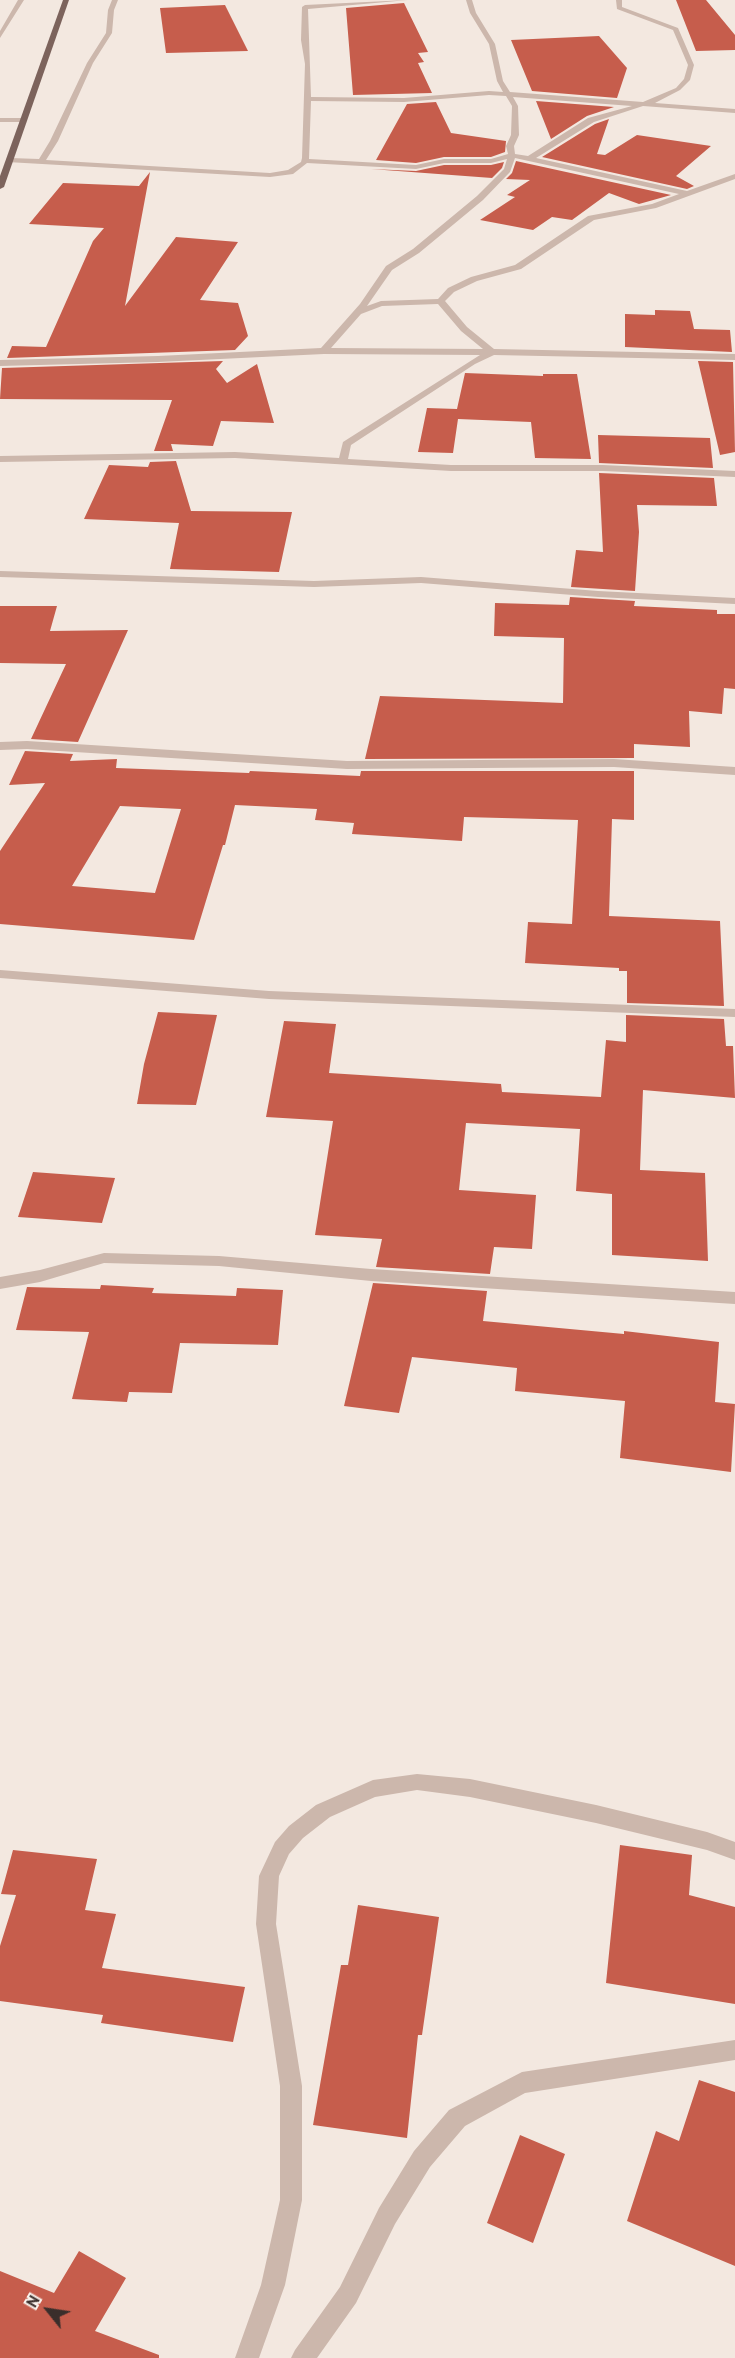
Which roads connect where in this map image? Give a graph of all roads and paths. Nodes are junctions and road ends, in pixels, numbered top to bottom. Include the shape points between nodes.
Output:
1 (21, 0) edge
2 (66, 0) edge
3 (116, 0) edge
4 (405, 0) edge
5 (469, 0) edge
6 (619, 0) edge
7 (305, 3) edge
8 (0, 36) edge
9 (509, 95) junction
10 (307, 99) junction
11 (648, 103) junction
12 (735, 111) edge
13 (0, 120) edge
14 (23, 120) junction
15 (512, 155) junction
16 (529, 159) junction
17 (10, 160) junction
18 (42, 160) junction
19 (304, 161) junction
20 (735, 176) edge
21 (0, 187) edge
22 (691, 194) junction
23 (440, 301) junction
24 (358, 312) junction
25 (324, 351) junction
26 (492, 352) junction
27 (735, 357) edge
28 (0, 363) edge
29 (0, 459) edge
30 (344, 460) junction
31 (735, 474) edge
32 (0, 574) edge
33 (735, 601) edge
34 (0, 746) edge
35 (735, 771) edge
36 (0, 974) edge
37 (735, 1013) edge
38 (0, 1283) edge
39 (735, 1298) edge
40 (735, 1851) edge
41 (735, 2050) edge
42 (247, 2358) edge
43 (303, 2358) edge

1 - 8 street
2 - 14 main road
3 - 18 street via 109,33
4 - 7 street
5 - 9 street via 492,44 500,81
6 - 11 street via 620,8 676,29 691,65 687,80 678,90
7 - 10 street
9 - 10 street via 462,93 370,101
9 - 11 street
9 - 15 street via 515,106 516,122 510,146
10 - 19 street
11 - 12 street
11 - 16 street via 591,120
13 - 14 street
14 - 17 main road
15 - 16 street
15 - 19 street via 491,161 436,162 416,167
15 - 24 street via 507,170 480,198 389,268
16 - 22 street
17 - 18 street
17 - 21 main road
18 - 19 street via 270,175 290,172
20 - 22 street
22 - 23 street via 591,218 518,267 474,279 451,290
23 - 24 street via 381,304
23 - 26 street via 464,329
24 - 25 street
25 - 26 street
25 - 28 street
26 - 27 street
26 - 30 street via 346,444
29 - 30 street via 236,455
30 - 31 street via 451,468 603,468
32 - 33 street via 314,584 421,580
34 - 35 street via 347,765 614,763
36 - 37 street via 269,995
38 - 39 street via 104,1258 219,1261 371,1275
40 - 42 street via 596,1814 470,1788 417,1782 373,1789 323,1811 296,1832 282,1848 269,1876 266,1924 291,2086 291,2200 273,2285
41 - 43 street via 522,2083 457,2118 422,2159 387,2216 348,2295

